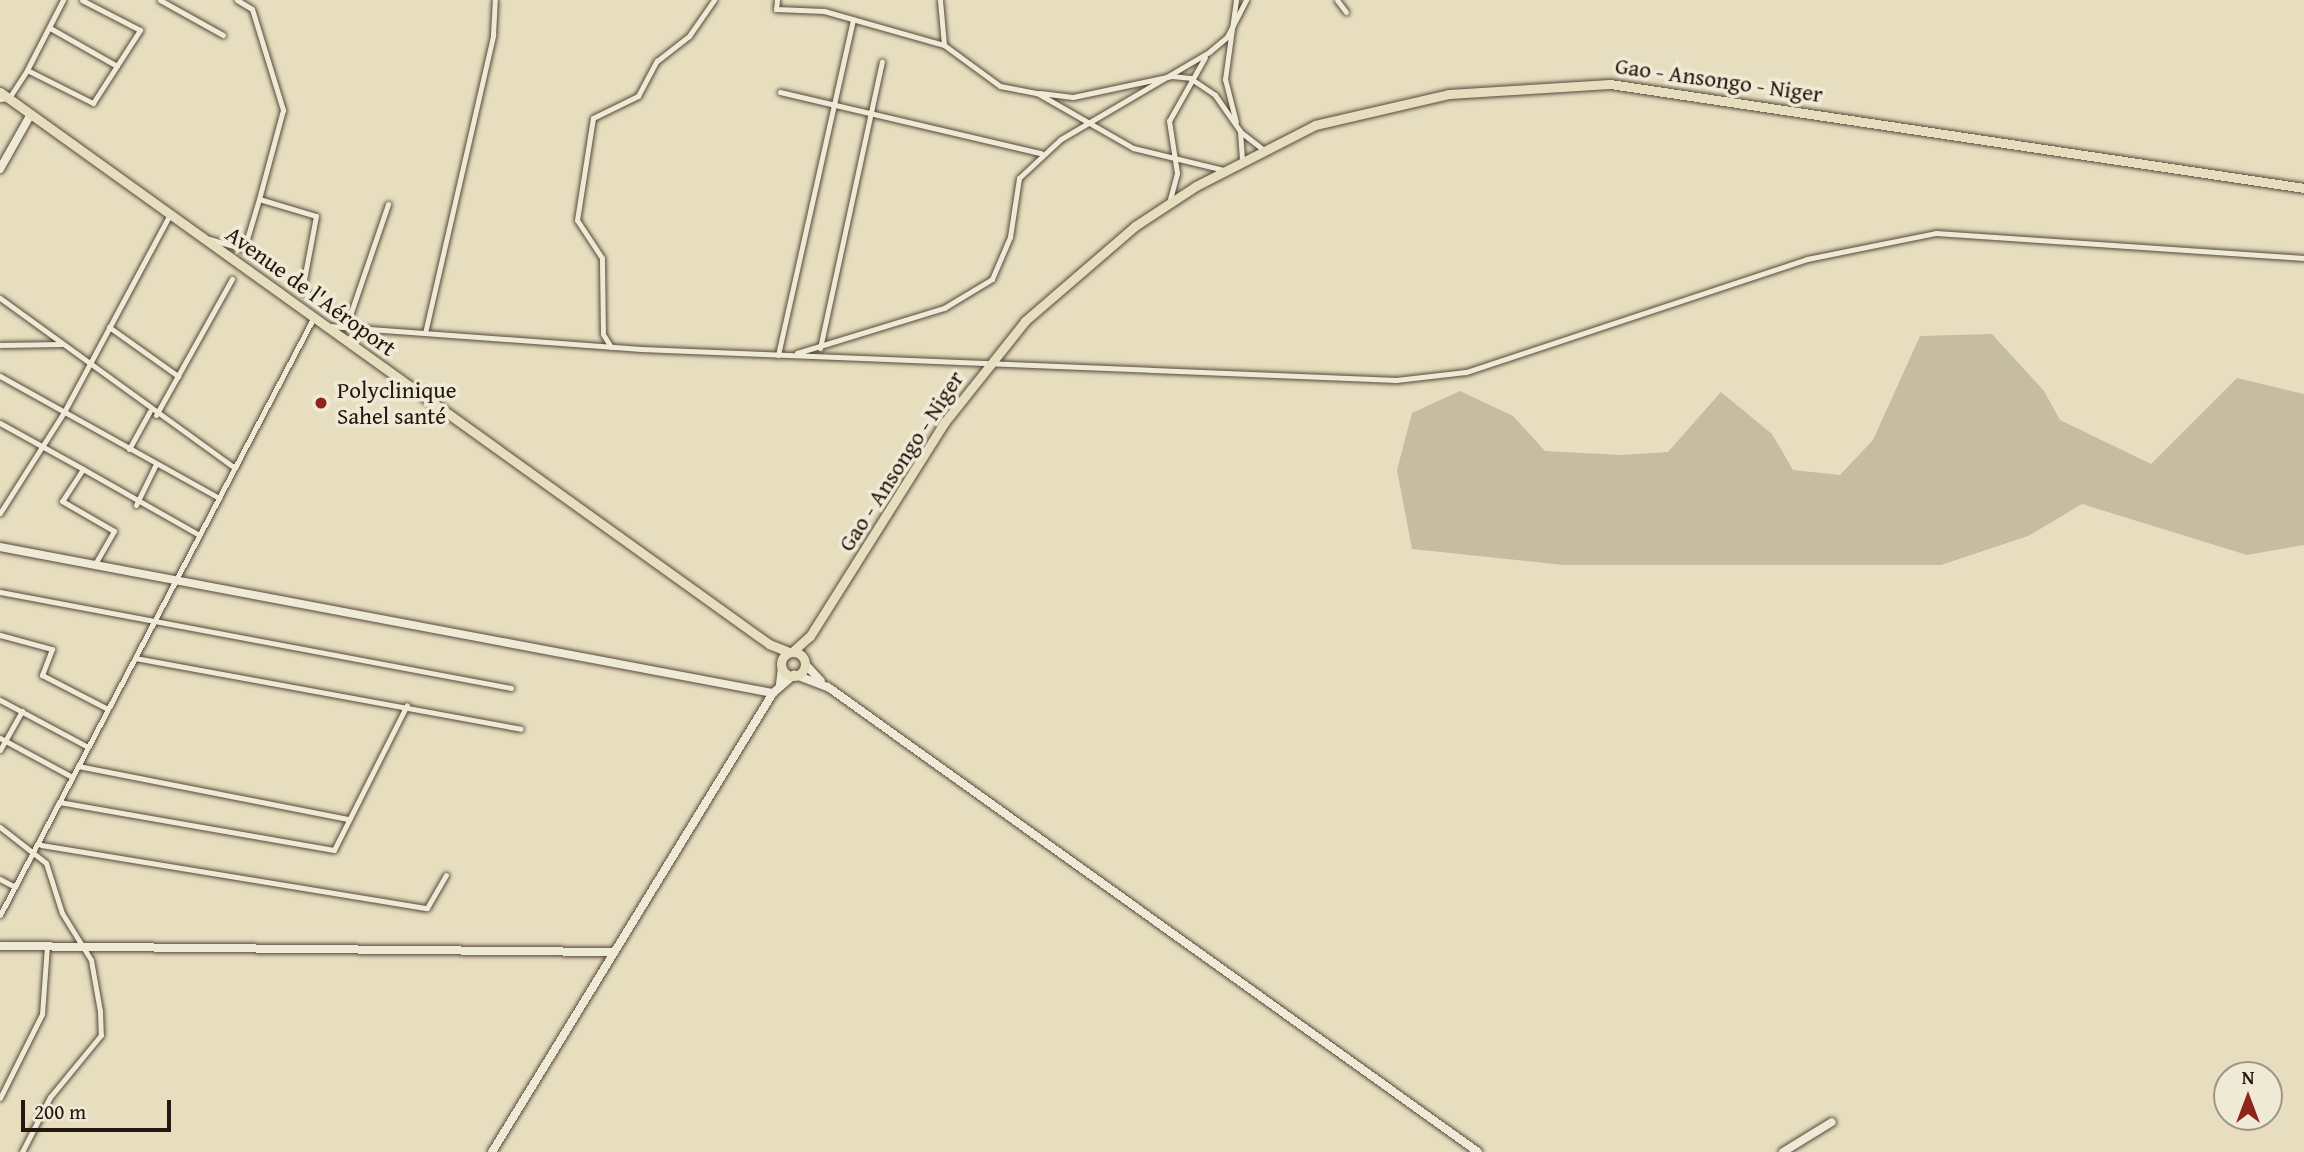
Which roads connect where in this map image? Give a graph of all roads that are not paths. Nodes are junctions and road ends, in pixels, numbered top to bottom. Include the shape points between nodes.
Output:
1 (63, 0) edge
2 (82, 0) edge
3 (160, 0) edge
4 (237, 0) edge
5 (495, 0) edge
6 (714, 0) edge
7 (778, 0) edge
8 (940, 0) edge
9 (1236, 0) edge
10 (1246, 0) edge
11 (1337, 0) edge
12 (1346, 12) dead end
13 (853, 19) junction
14 (50, 29) junction
15 (223, 36) dead end
16 (1227, 37) junction
17 (944, 45) junction
18 (1209, 52) junction
19 (882, 62) dead end
20 (117, 66) junction
21 (27, 70) junction
22 (1172, 76) junction
23 (1190, 78) junction
24 (0, 92) edge
25 (780, 92) dead end
26 (1037, 93) junction
27 (5, 98) edge
28 (833, 104) junction
29 (871, 113) junction
30 (31, 114) junction
31 (1089, 123) junction
32 (1240, 131) junction
33 (1264, 150) junction
34 (1041, 153) dead end
35 (3, 158) edge
36 (1174, 158) junction
37 (1242, 162) junction
38 (0, 169) edge
39 (1226, 170) junction
40 (2304, 188) edge
41 (258, 199) junction
42 (388, 204) dead end
43 (1169, 204) junction
44 (170, 214) junction
45 (204, 238) junction
46 (2304, 258) edge
47 (232, 279) dead end
48 (1, 301) edge
49 (314, 317) junction
50 (326, 325) junction
51 (110, 327) junction
52 (346, 327) junction
53 (425, 332) junction
54 (63, 344) junction
55 (0, 345) edge
56 (611, 347) junction
57 (820, 348) junction
58 (778, 355) junction
59 (790, 355) junction
60 (90, 363) junction
61 (987, 365) junction
62 (0, 376) edge
63 (178, 376) junction
64 (150, 411) junction
65 (64, 412) junction
66 (156, 415) junction
67 (0, 423) edge
68 (43, 446) junction
69 (129, 449) junction
70 (156, 464) junction
71 (234, 468) junction
72 (83, 469) junction
73 (219, 498) junction
74 (136, 503) junction
75 (0, 513) edge
76 (200, 535) junction
77 (0, 547) edge
78 (95, 564) junction
79 (174, 580) junction
80 (0, 592) edge
81 (157, 619) junction
82 (0, 635) edge
83 (810, 636) junction
84 (769, 644) junction
85 (791, 652) junction
86 (135, 658) junction
87 (805, 662) junction
88 (782, 665) junction
89 (795, 675) junction
90 (823, 684) junction
91 (511, 688) dead end
92 (775, 691) junction
93 (0, 700) edge
94 (407, 705) junction
95 (108, 709) junction
96 (22, 711) junction
97 (521, 729) dead end
98 (2, 740) edge
99 (88, 747) junction
100 (0, 750) edge
101 (78, 766) junction
102 (72, 777) junction
103 (59, 802) junction
104 (348, 819) junction
105 (0, 827) edge
106 (41, 845) junction
107 (31, 856) junction
108 (446, 875) dead end
109 (0, 879) edge
110 (15, 887) junction
111 (0, 915) edge
112 (0, 946) edge
113 (47, 946) junction
114 (84, 947) junction
115 (612, 952) junction
116 (0, 1081) edge
117 (8, 1082) junction
118 (0, 1098) edge
119 (1832, 1122) dead end
120 (22, 1152) edge
121 (492, 1152) edge
122 (1478, 1152) edge
123 (1783, 1152) edge

1 - 14 street
2 - 20 street via 141,30
3 - 15 street
4 - 41 street via 252,9 283,110
5 - 53 street via 494,35
6 - 56 street via 689,36 657,61 638,96 593,118 577,220 602,258 603,334
7 - 13 street via 776,9
8 - 17 street
9 - 16 street
10 - 16 street
11 - 12 street
13 - 17 street
13 - 28 street
14 - 20 street
14 - 21 street
16 - 18 street
16 - 32 street via 1226,97
17 - 26 street via 1000,86
18 - 22 street
18 - 23 street
19 - 29 street
20 - 21 street via 93,103
21 - 27 street
22 - 23 street
22 - 26 street via 1073,97
22 - 31 street
23 - 32 street via 1215,95
23 - 36 street via 1169,121
24 - 27 main road, Avenue de l'Aéroport
25 - 28 street
26 - 31 street
27 - 30 main road, Avenue de l'Aéroport
28 - 29 street
28 - 58 street
29 - 34 street
29 - 57 street
30 - 35 street
30 - 44 main road, Avenue de l'Aéroport
31 - 36 street via 1133,148
31 - 57 street via 1019,178 1010,237 992,279 944,308
32 - 33 street
32 - 37 street
33 - 37 main road, Gao - Ansongo - Niger
33 - 40 main road, Gao - Ansongo - Niger via 1315,125 1381,105 1502,87 1610,84
35 - 38 street
36 - 39 street
36 - 43 street
37 - 39 main road, Gao - Ansongo - Niger
39 - 43 main road, Gao - Ansongo - Niger
41 - 45 street via 244,249
41 - 52 street via 316,216 302,290 344,317
42 - 52 street
43 - 61 main road, Gao - Ansongo - Niger via 1073,275
44 - 45 main road, Avenue de l'Aéroport
44 - 51 street
45 - 49 main road, Avenue de l'Aéroport
46 - 61 street via 1936,233 1807,259 1466,372 1396,380
47 - 63 street
48 - 54 street
49 - 50 main road, Avenue de l'Aéroport
49 - 71 street
50 - 52 street
50 - 84 main road, Avenue de l'Aéroport
51 - 60 street
51 - 63 street
52 - 53 street
53 - 56 street
54 - 55 street via 47,349
54 - 60 street
56 - 58 street
57 - 59 street
58 - 59 street
59 - 61 street
60 - 64 street
60 - 65 street
61 - 83 main road, Gao - Ansongo - Niger
62 - 65 street
63 - 66 street
64 - 66 street
64 - 69 street
65 - 68 street
65 - 69 street
66 - 71 street
67 - 68 street
68 - 72 street
68 - 75 street
69 - 70 street
70 - 73 street
70 - 74 street
71 - 73 street
72 - 74 street
72 - 78 street via 62,501 114,531
73 - 76 street
74 - 76 street
76 - 79 street
77 - 78 street
78 - 79 street
79 - 81 street
79 - 92 street
80 - 81 street
81 - 86 street
81 - 91 street
82 - 95 street via 52,649 42,675
83 - 85 main road
83 - 87 main road
84 - 85 main road
84 - 88 main road
85 - 87 main road
85 - 88 main road
86 - 94 street
86 - 95 street
87 - 89 main road
87 - 90 street
88 - 89 main road
88 - 92 street
89 - 90 street
89 - 92 street
90 - 122 street
92 - 115 street
93 - 96 street
94 - 97 street
94 - 104 street
95 - 99 street
96 - 98 street
96 - 99 street
98 - 100 street
98 - 102 street
99 - 101 street
101 - 102 street
101 - 104 street
102 - 103 street
103 - 104 street via 334,850
103 - 106 street
105 - 107 street
106 - 107 street
106 - 108 street via 427,908
107 - 110 street
107 - 114 street via 46,863 62,913
109 - 110 street
110 - 111 street
112 - 113 street
113 - 114 street
113 - 117 street via 42,1014
114 - 115 street
114 - 120 street via 97,989 101,1035 50,1097
115 - 121 street
116 - 117 street
117 - 118 street
119 - 123 street

